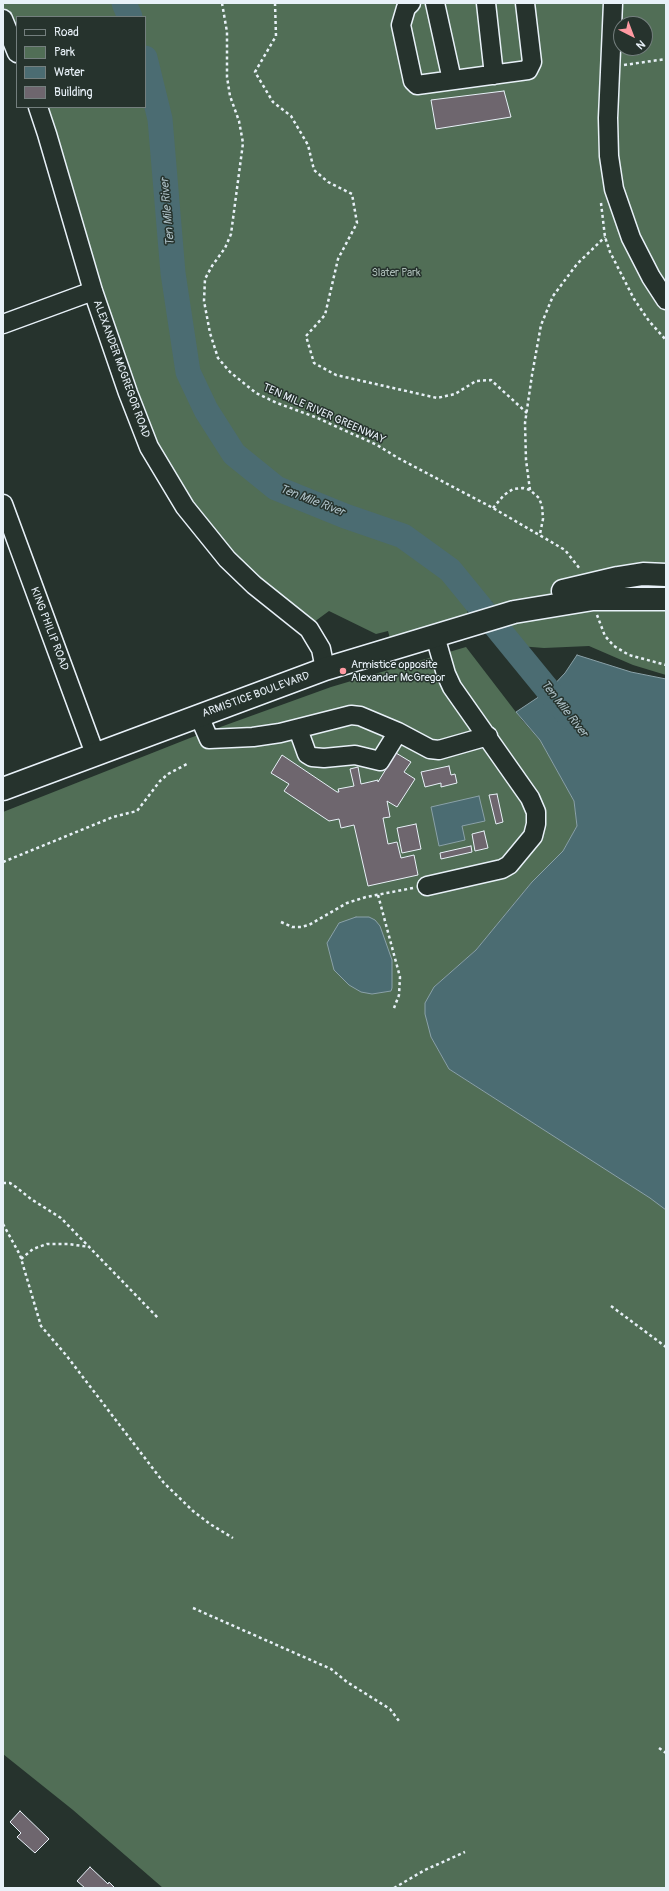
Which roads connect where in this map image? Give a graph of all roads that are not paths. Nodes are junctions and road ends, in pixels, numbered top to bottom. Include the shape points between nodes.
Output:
1 (411, 3) edge
2 (435, 3) edge
3 (486, 3) edge
4 (526, 3) edge
5 (613, 3) edge
6 (3, 19) edge
7 (16, 50) edge
8 (494, 75) junction
9 (452, 80) junction
10 (38, 108) edge
11 (93, 291) junction
12 (666, 300) edge
13 (3, 324) edge
14 (3, 504) edge
15 (666, 575) edge
16 (590, 592) junction
17 (666, 599) edge
18 (426, 639) junction
19 (325, 669) junction
20 (199, 716) junction
21 (298, 729) junction
22 (398, 732) junction
23 (488, 736) junction
24 (95, 754) junction
25 (3, 789) edge
26 (427, 886) road end

1 - 9 street via 406,8 402,24 413,81 417,85
2 - 9 street
3 - 8 street
4 - 8 street via 532,62 528,70
5 - 12 street via 608,118 609,156 614,189 631,238
6 - 7 street
8 - 9 street
10 - 11 street, ALEXANDER MCGREGOR ROAD
11 - 13 street
11 - 19 street, ALEXANDER MCGREGOR ROAD via 136,417 165,475 185,507 227,560 308,630 321,649
14 - 24 street, KING PHILIP ROAD
15 - 16 main road, ARMISTICE BOULEVARD via 643,574
16 - 17 main road, ARMISTICE BOULEVARD
16 - 18 main road, ARMISTICE BOULEVARD via 570,589 514,612
18 - 19 main road, ARMISTICE BOULEVARD
18 - 23 street via 452,687
19 - 20 main road, ARMISTICE BOULEVARD
20 - 21 street via 209,739 253,737
20 - 24 main road, ARMISTICE BOULEVARD
21 - 22 street via 352,715
21 - 22 street via 307,754 312,758 355,755 380,761
22 - 23 street via 430,749 439,750
23 - 26 street via 530,798 536,812 533,836 517,858 502,869
24 - 25 main road, ARMISTICE BOULEVARD

